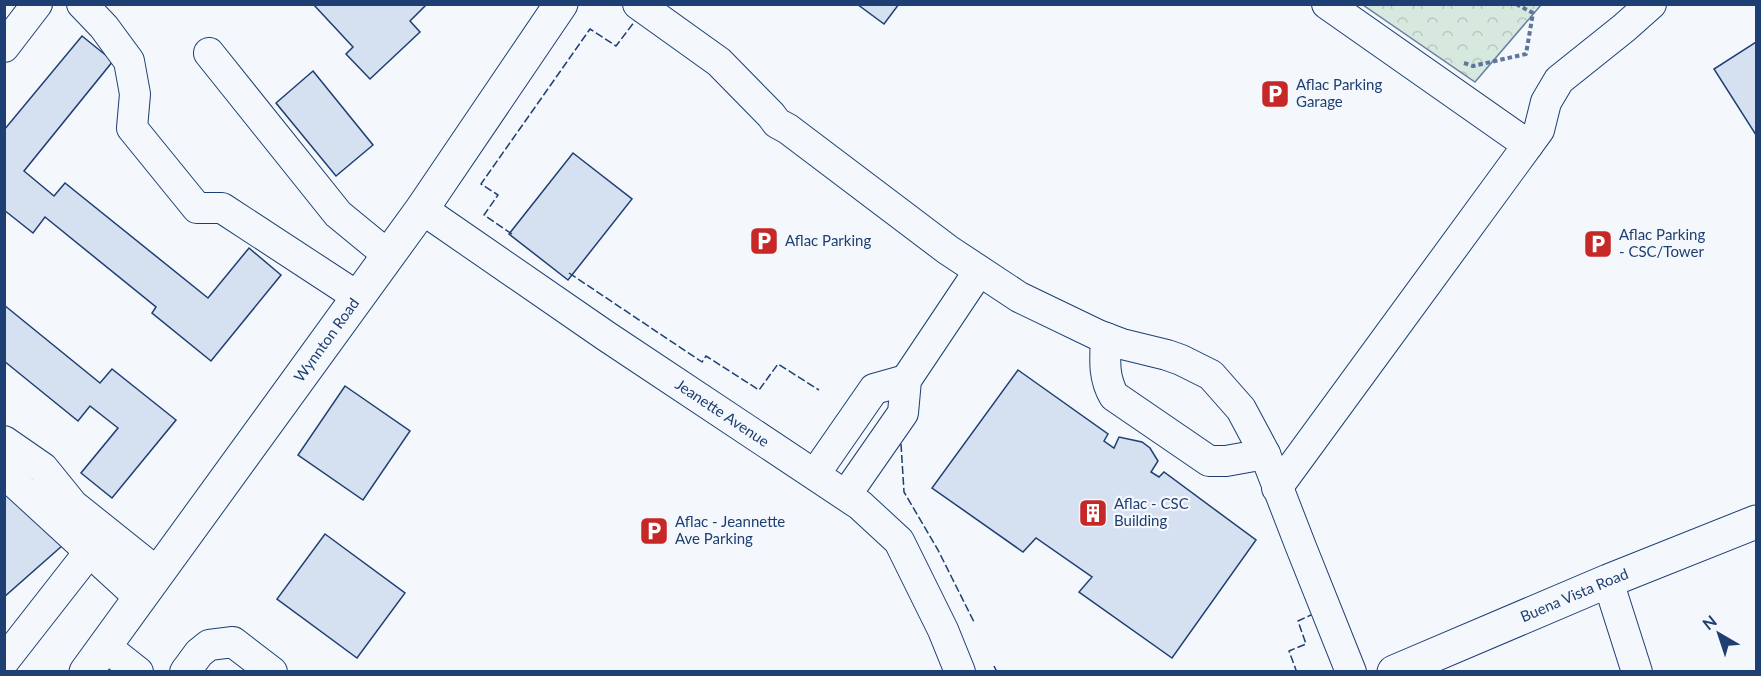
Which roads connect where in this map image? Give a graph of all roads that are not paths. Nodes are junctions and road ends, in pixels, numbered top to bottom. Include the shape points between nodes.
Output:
1 (37, 4) edge
2 (82, 4) edge
3 (561, 4) edge
4 (638, 4) edge
5 (1327, 4) edge
6 (1651, 4) edge
7 (4, 48) edge
8 (209, 53) dead end
9 (1528, 144) junction
10 (422, 209) junction
11 (388, 255) junction
12 (979, 271) junction
13 (358, 297) junction
14 (1106, 338) junction
15 (906, 380) junction
16 (4, 441) edge
17 (1265, 454) junction
18 (4, 473) edge
19 (815, 474) junction
20 (1277, 488) junction
21 (846, 495) junction
22 (1756, 522) edge
23 (90, 551) junction
24 (1608, 581) junction
25 (149, 585) junction
26 (95, 659) edge
27 (4, 661) edge
28 (138, 672) edge
29 (185, 672) edge
30 (272, 672) edge
31 (960, 672) edge
32 (1351, 672) edge
33 (1394, 672) edge
34 (1637, 672) edge

1 - 7 street
2 - 13 street via 129,61 135,94 132,128 197,208 222,208
3 - 10 main road, Wynnton Road
4 - 12 street via 719,62 777,123
5 - 9 street
6 - 9 street via 1559,80 1546,102 1539,130
8 - 11 street via 338,214
9 - 20 street
10 - 11 main road, Wynnton Road
10 - 19 street, Jeanette Avenue
11 - 13 main road, Wynnton Road
12 - 14 street via 1046,311
12 - 15 street
13 - 25 main road, Wynnton Road
14 - 17 street via 1167,355 1211,375 1241,409
14 - 17 street via 1105,367 1114,396 1209,461
15 - 19 street via 874,389
15 - 21 street via 903,413
16 - 25 street via 43,468
17 - 20 street
18 - 23 street
19 - 21 street, Jeanette Avenue
20 - 32 street
21 - 31 street, Jeanette Avenue via 899,541
22 - 24 main road, Buena Vista Road
23 - 25 street
23 - 27 street
24 - 33 main road, Buena Vista Road
24 - 34 street
25 - 26 main road, Wynnton Road
26 - 28 street
29 - 30 street via 209,645 233,642

